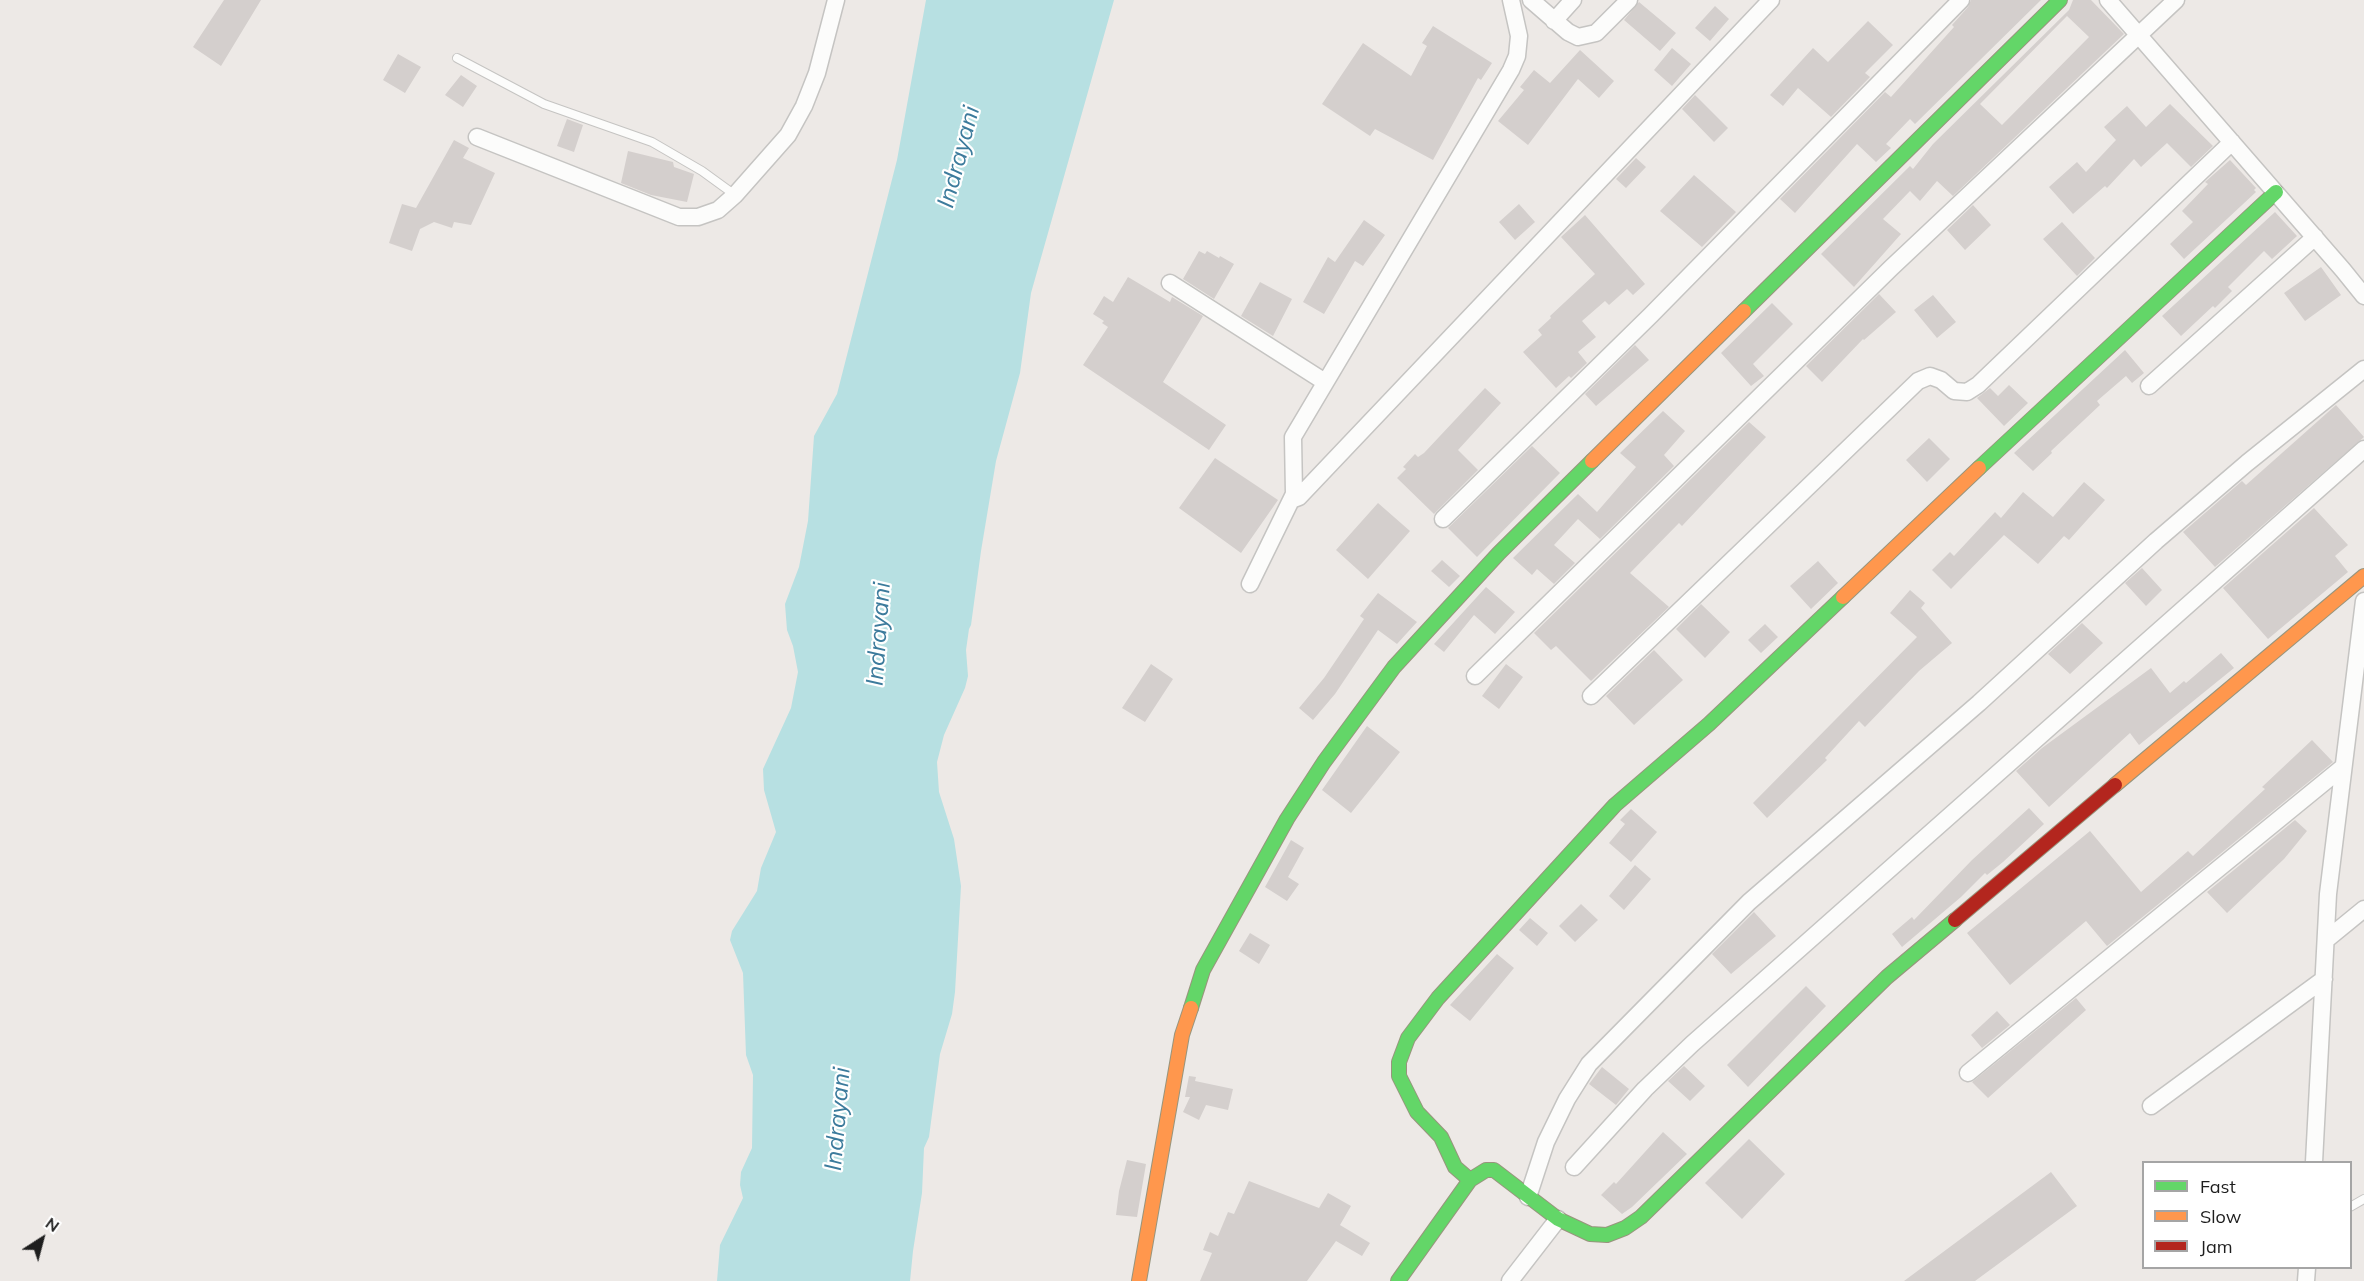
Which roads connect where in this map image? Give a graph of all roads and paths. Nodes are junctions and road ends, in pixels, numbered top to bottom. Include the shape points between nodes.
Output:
1 (836, 0) edge
2 (1511, 0) edge
3 (1531, 0) edge
4 (1573, 0) edge
5 (1629, 0) edge
6 (1771, 0) edge
7 (1961, 0) edge
8 (2060, 0) edge
9 (2108, 0) edge
10 (2176, 0) edge
11 (1554, 21) junction
12 (2138, 35) junction
13 (457, 58) dead end
14 (477, 137) dead end
15 (2232, 142) junction
16 (2276, 192) junction
17 (735, 195) junction
18 (2315, 237) junction
19 (1170, 283) dead end
20 (2364, 296) edge
21 (2364, 369) edge
22 (1325, 382) junction
23 (2149, 386) dead end
24 (2364, 449) edge
25 (1291, 500) junction
26 (1443, 519) dead end
27 (2364, 576) edge
28 (1250, 584) dead end
29 (2364, 601) edge
30 (1475, 676) dead end
31 (1591, 696) dead end
32 (2343, 767) junction
33 (2364, 909) edge
34 (2326, 940) junction
35 (2324, 979) junction
36 (1968, 1073) dead end
37 (2151, 1106) dead end
38 (2314, 1161) edge
39 (1574, 1167) dead end
40 (1470, 1180) junction
41 (1528, 1197) junction
42 (1558, 1219) junction
43 (1139, 1281) edge
44 (1398, 1281) edge
45 (1510, 1281) edge

1 - 17 street via 804,106 788,135
2 - 22 street via 1519,36 1511,70
3 - 11 street
4 - 11 street
5 - 11 street via 1608,23 1588,36 1578,37
6 - 25 street via 1341,454 1299,497
7 - 26 street via 1651,315
8 - 43 street via 1499,553 1394,667 1324,762 1287,819 1203,970 1182,1035
9 - 12 street
10 - 12 street
12 - 15 street
12 - 30 street via 1891,268
13 - 17 lane via 544,104 651,142
14 - 17 street via 679,217 698,217 718,210
15 - 16 street
15 - 31 street via 1978,385 1967,392 1954,391 1929,376 1918,381
16 - 18 street
16 - 40 street via 1710,724 1616,805 1438,998 1408,1038 1399,1062 1399,1076 1417,1112 1438,1133 1455,1167
18 - 20 street
18 - 23 street
19 - 22 street
21 - 41 street via 2211,494 1979,703 1749,902 1589,1064 1546,1142
22 - 25 street via 1293,437
24 - 39 street via 1692,1044
25 - 28 street
27 - 42 street via 1887,978 1641,1217 1607,1235 1590,1234
29 - 32 street
32 - 34 street
32 - 36 street
33 - 34 street
34 - 35 street
35 - 37 street
35 - 38 street
40 - 41 street via 1485,1170 1494,1170
40 - 44 street
41 - 42 street
42 - 45 street

